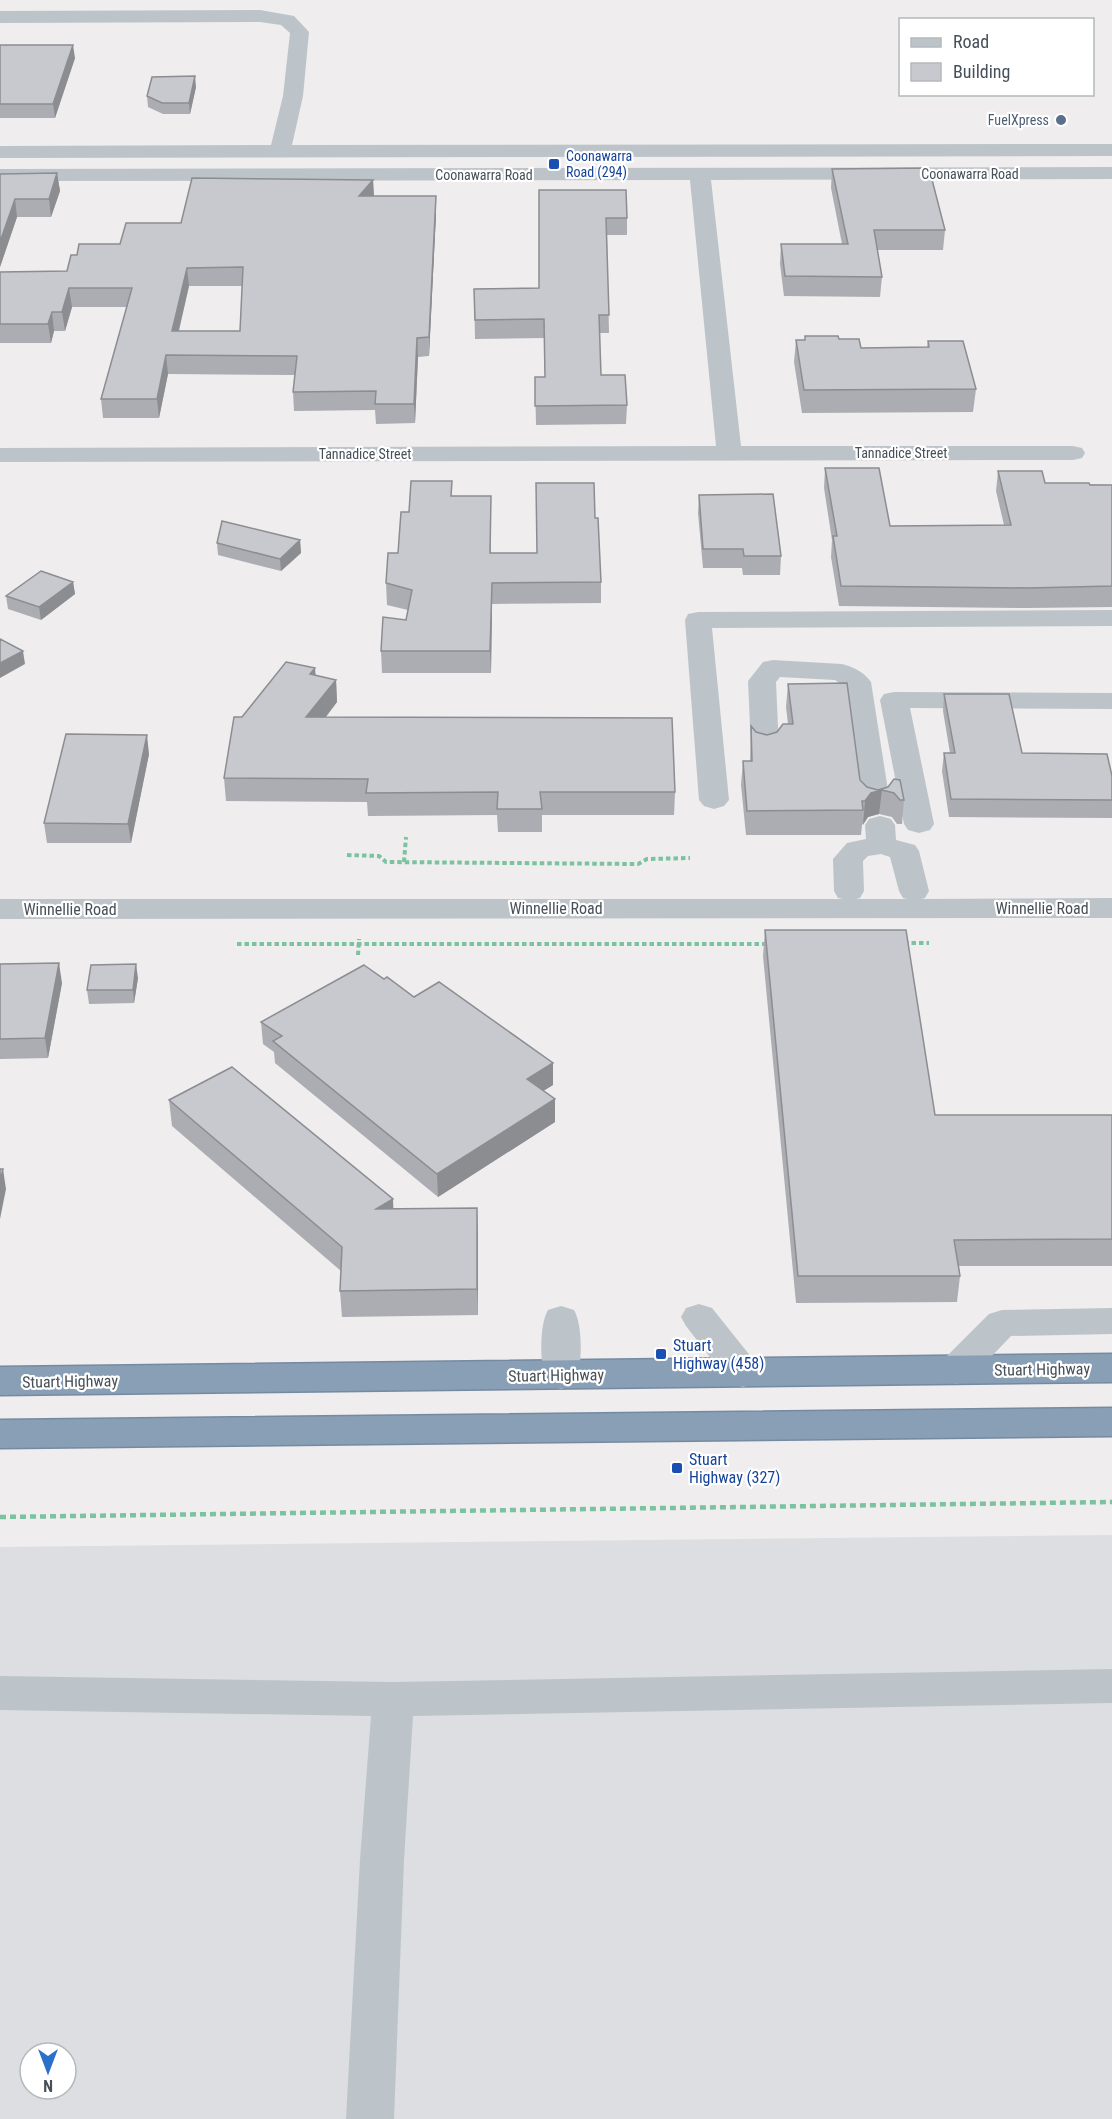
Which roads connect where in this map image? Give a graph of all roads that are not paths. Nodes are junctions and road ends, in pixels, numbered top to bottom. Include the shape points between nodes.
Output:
1 (0, 17) edge
2 (997, 150) junction
3 (1112, 150) edge
4 (0, 152) edge
5 (76, 152) junction
6 (112, 152) junction
7 (280, 152) junction
8 (1112, 173) edge
9 (700, 174) junction
10 (1001, 174) junction
11 (66, 175) junction
12 (105, 175) junction
13 (0, 176) edge
14 (729, 453) junction
15 (1073, 453) dead end
16 (0, 455) edge
17 (1112, 618) edge
18 (1112, 701) edge
19 (765, 748) edge
20 (714, 800) dead end
21 (879, 824) junction
22 (919, 824) dead end
23 (0, 890) edge
24 (849, 891) junction
25 (914, 891) junction
26 (1112, 892) edge
27 (1112, 908) edge
28 (0, 909) edge
29 (699, 1317) dead end
30 (561, 1320) dead end
31 (1112, 1321) edge
32 (1112, 1368) edge
33 (956, 1370) junction
34 (743, 1373) junction
35 (561, 1375) junction
36 (436, 1377) junction
37 (0, 1382) edge
38 (1112, 1422) edge
39 (436, 1430) junction
40 (0, 1434) edge
41 (1112, 1686) edge
42 (0, 1693) edge
43 (393, 1699) junction
44 (370, 2119) edge

1 - 7 street via 260,16 287,21 300,32 293,96
2 - 3 street
2 - 7 street
2 - 10 street
4 - 5 street
5 - 6 street
5 - 11 street
6 - 7 street
6 - 12 street
8 - 10 street, Coonawarra Road
9 - 10 street, Coonawarra Road
9 - 12 street, Coonawarra Road
9 - 14 street
11 - 12 street, Coonawarra Road
11 - 13 street, Coonawarra Road
14 - 15 street, Tannadice Street
14 - 16 street, Tannadice Street
17 - 20 street via 698,620
18 - 22 street via 894,700
19 - 21 street via 762,681 773,668 842,672 857,682
21 - 24 street via 848,859
21 - 25 street via 904,851
23 - 24 street, Winnellie Road
24 - 25 street, Winnellie Road
25 - 26 street, Winnellie Road
27 - 28 street, Winnellie Road
29 - 34 street
30 - 35 street
31 - 33 street via 1002,1323
32 - 33 highway, Stuart Highway
33 - 34 highway, Stuart Highway
34 - 35 highway, Stuart Highway
35 - 36 highway, Stuart Highway
36 - 37 highway, Stuart Highway
36 - 39 highway
38 - 39 highway
39 - 40 highway
41 - 43 street
42 - 43 street
43 - 44 street

